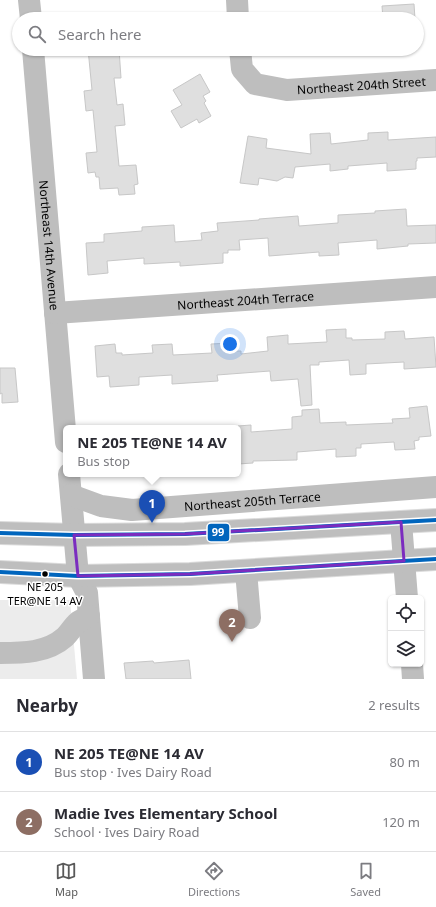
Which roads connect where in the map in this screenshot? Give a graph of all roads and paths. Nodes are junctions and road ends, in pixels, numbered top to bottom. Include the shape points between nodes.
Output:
1 (30, 0) edge
2 (237, 0) edge
3 (31, 12) edge
4 (238, 12) edge
5 (34, 56) edge
6 (241, 56) edge
7 (436, 80) edge
8 (436, 287) edge
9 (55, 313) junction
10 (65, 425) edge
11 (69, 477) edge
12 (436, 487) edge
13 (71, 495) junction
14 (436, 520) edge
15 (401, 522) junction
16 (0, 533) edge
17 (74, 535) junction
18 (436, 559) edge
19 (404, 561) junction
20 (246, 571) junction
21 (0, 572) edge
22 (78, 576) junction
23 (407, 595) edge
24 (89, 616) junction
25 (250, 618) dead end
26 (0, 654) edge
27 (412, 667) edge
28 (94, 679) edge
29 (414, 679) edge

1 - 3 street
2 - 4 street
5 - 9 street, Northeast 14th Avenue
6 - 7 street, Northeast 204th Street via 242,70 255,84 287,90
8 - 9 street, Northeast 204th Terrace
9 - 10 street, Northeast 14th Avenue
11 - 13 street
12 - 13 street, Northeast 205th Terrace via 132,510 101,506
13 - 17 street
14 - 15 street
15 - 17 street via 185,534
15 - 19 street
16 - 17 street
17 - 22 street
18 - 19 street
19 - 20 street
19 - 23 street
20 - 22 street
20 - 25 street
21 - 22 street
22 - 24 street via 86,593
24 - 26 street via 77,623 65,637 44,649 30,653
24 - 28 street
27 - 29 street

